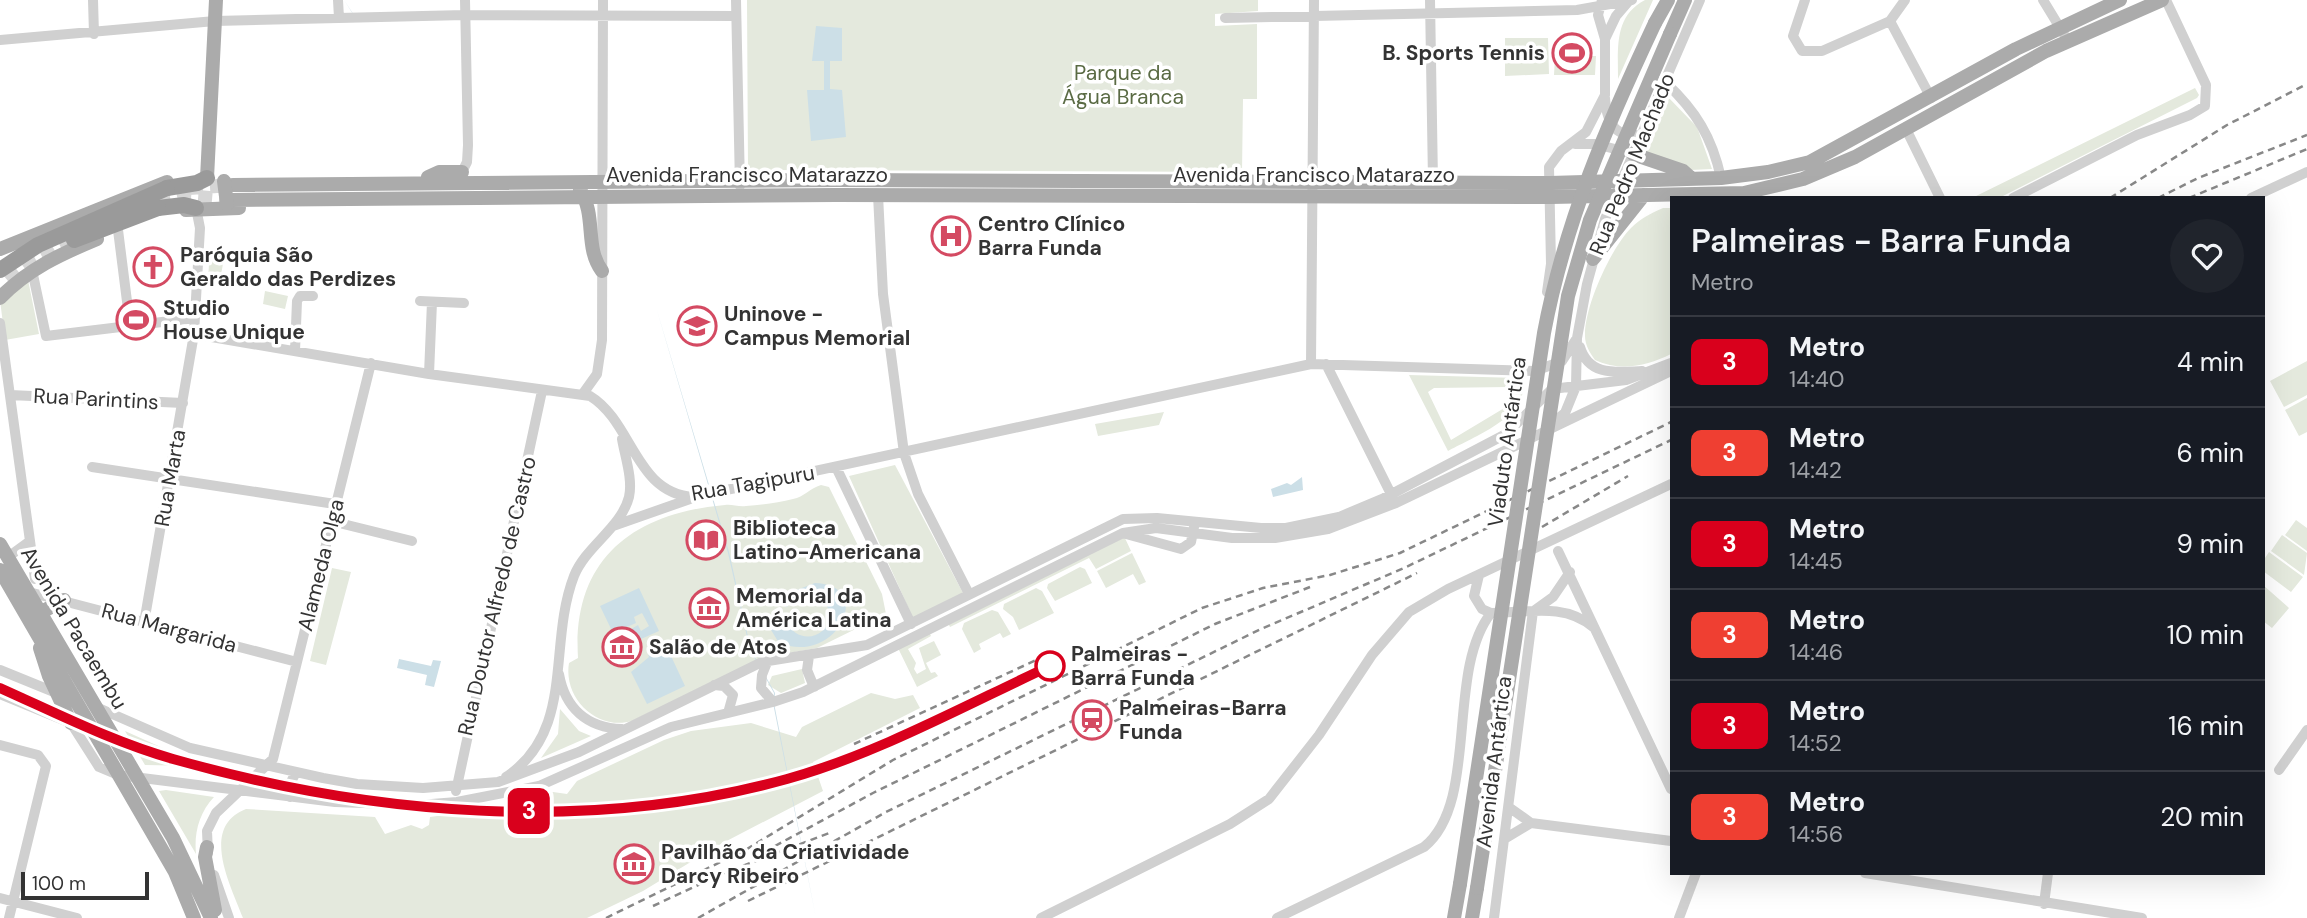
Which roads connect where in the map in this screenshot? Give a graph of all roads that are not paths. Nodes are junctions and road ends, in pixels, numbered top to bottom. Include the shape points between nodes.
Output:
1 (93, 0) edge
2 (216, 0) edge
3 (338, 0) edge
4 (465, 0) edge
5 (603, 0) edge
6 (736, 0) edge
7 (1314, 0) edge
8 (1430, 0) edge
9 (1668, 0) edge
10 (1685, 0) edge
11 (1700, 0) edge
12 (1805, 0) edge
13 (1905, 0) edge
14 (2043, 0) edge
15 (2120, 0) edge
16 (2164, 0) edge
17 (1630, 1) edge
18 (1601, 4) edge
19 (1431, 13) junction
20 (603, 14) junction
21 (466, 15) junction
22 (736, 16) junction
23 (1313, 16) junction
24 (338, 18) junction
25 (1226, 18) dead end
26 (215, 21) junction
27 (1890, 21) junction
28 (2059, 27) junction
29 (94, 34) junction
30 (1605, 39) junction
31 (0, 40) edge
32 (2068, 41) junction
33 (1665, 82) junction
34 (1605, 95) junction
35 (1931, 99) junction
36 (1645, 128) junction
37 (1907, 131) junction
38 (1567, 146) junction
39 (1633, 154) junction
40 (2307, 172) edge
41 (458, 177) junction
42 (207, 178) junction
43 (1721, 178) junction
44 (1692, 179) junction
45 (740, 180) junction
46 (1622, 180) junction
47 (572, 181) junction
48 (603, 181) junction
49 (1312, 181) junction
50 (1433, 181) junction
51 (1551, 190) junction
52 (228, 193) junction
53 (741, 195) junction
54 (878, 195) junction
55 (1644, 195) junction
56 (584, 196) junction
57 (603, 196) junction
58 (1312, 196) junction
59 (1615, 196) junction
60 (1939, 196) edge
61 (2017, 196) edge
62 (2255, 196) edge
63 (196, 208) junction
64 (118, 230) junction
65 (0, 249) edge
66 (1593, 259) junction
67 (32, 270) junction
68 (602, 271) junction
69 (2, 285) edge
70 (313, 296) dead end
71 (464, 303) dead end
72 (195, 318) junction
73 (0, 323) edge
74 (130, 325) junction
75 (194, 334) junction
76 (1577, 338) junction
77 (295, 351) junction
78 (371, 363) junction
79 (1670, 363) edge
80 (1311, 364) junction
81 (1326, 364) junction
82 (1655, 370) junction
83 (1535, 371) junction
84 (1670, 372) edge
85 (429, 374) junction
86 (1576, 386) junction
87 (542, 391) junction
88 (10, 395) junction
89 (582, 395) junction
90 (183, 403) junction
91 (1526, 415) junction
92 (622, 435) junction
93 (1510, 446) junction
94 (904, 453) junction
95 (92, 467) dead end
96 (836, 467) junction
97 (170, 479) junction
98 (1670, 484) edge
99 (694, 497) junction
100 (1394, 499) junction
101 (335, 504) junction
102 (331, 521) junction
103 (1195, 522) junction
104 (611, 527) junction
105 (1574, 529) junction
106 (1123, 533) junction
107 (1193, 535) junction
108 (30, 541) junction
109 (412, 541) dead end
110 (0, 544) edge
111 (1558, 551) junction
112 (1519, 556) junction
113 (8, 557) junction
114 (0, 570) edge
115 (1570, 572) junction
116 (1479, 575) junction
117 (5, 585) edge
118 (32, 585) junction
119 (969, 594) junction
120 (64, 600) junction
121 (1533, 611) junction
122 (1490, 613) junction
123 (35, 615) junction
124 (144, 622) junction
125 (911, 624) junction
126 (1595, 629) junction
127 (39, 636) junction
128 (809, 656) junction
129 (768, 660) junction
130 (297, 662) junction
131 (558, 664) junction
132 (0, 670) edge
133 (713, 685) junction
134 (814, 687) junction
135 (55, 692) junction
136 (0, 694) edge
137 (75, 699) junction
138 (773, 702) junction
139 (97, 708) junction
140 (728, 713) junction
141 (71, 723) junction
142 (625, 729) junction
143 (2307, 730) edge
144 (0, 746) edge
145 (268, 766) junction
146 (2279, 770) dead end
147 (296, 772) junction
148 (118, 775) junction
149 (138, 777) junction
150 (498, 782) junction
151 (456, 787) junction
152 (1670, 787) edge
153 (241, 789) junction
154 (290, 797) junction
155 (457, 802) junction
156 (1510, 808) junction
157 (1531, 823) junction
158 (1506, 838) junction
159 (1670, 839) edge
160 (207, 847) junction
161 (1688, 875) edge
162 (1695, 875) edge
163 (1877, 875) edge
164 (2048, 875) edge
165 (1688, 889) junction
166 (0, 898) edge
167 (187, 898) junction
168 (13, 901) junction
169 (2044, 904) junction
170 (9, 918) edge
171 (77, 918) edge
172 (185, 918) edge
173 (194, 918) edge
174 (211, 918) edge
175 (217, 918) edge
176 (229, 918) edge
177 (1041, 918) edge
178 (1277, 918) edge
179 (1454, 918) edge
180 (1472, 918) edge
181 (1493, 918) edge
182 (1679, 918) edge
183 (2142, 918) edge

1 - 29 street
2 - 26 main road
3 - 24 street
4 - 21 street
5 - 20 street
6 - 22 street
7 - 23 street
8 - 19 street
9 - 179 main road, Viaduto Antártica, bridge via 1603,138 1555,276
10 - 180 main road, Viaduto Antártica, bridge via 1590,220 1568,296
11 - 33 street, Rua Pedro Machado
12 - 27 street via 1793,36 1802,51 1822,51
13 - 27 street
14 - 28 street
15 - 28 main road, Avenida Francisco Matarazzo
16 - 32 main road, Avenida Francisco Matarazzo
16 - 61 street via 2206,85 2205,106
17 - 18 street
17 - 30 street
18 - 19 street
18 - 30 street via 1598,15
19 - 23 street
19 - 50 street
20 - 21 street
20 - 22 street
20 - 48 street
21 - 24 street
21 - 41 street via 468,158
22 - 45 street
23 - 25 street
23 - 49 street
24 - 26 street
26 - 29 street
26 - 42 main road
27 - 35 street
28 - 32 street
28 - 35 main road, Avenida Francisco Matarazzo
29 - 31 street
30 - 34 street
32 - 37 main road, Avenida Francisco Matarazzo
33 - 36 street, Rua Pedro Machado
33 - 43 street via 1706,130
34 - 36 street via 1609,121 1618,132 1630,135
34 - 38 street via 1592,124
35 - 43 main road, Avenida Francisco Matarazzo via 1810,162
36 - 39 street, Rua Pedro Machado
37 - 55 main road, Avenida Francisco Matarazzo via 1828,169 1773,188
37 - 60 street
38 - 39 street via 1595,144
38 - 51 street via 1549,167
39 - 44 main road via 1683,171
39 - 46 street, Rua Pedro Machado
40 - 62 street
41 - 47 main road, Avenida Francisco Matarazzo
41 - 52 main road, Avenida Francisco Matarazzo
41 - 52 main road, Avenida Francisco Matarazzo
42 - 52 main road, Avenida Francisco Matarazzo
42 - 65 main road via 160,183
42 - 69 highway, Avenida Francisco Matarazzo, bridge via 167,188 31,248
43 - 44 main road, Avenida Francisco Matarazzo
44 - 46 main road, Avenida Francisco Matarazzo
45 - 48 main road, Avenida Francisco Matarazzo
45 - 49 main road, Avenida Francisco Matarazzo
45 - 53 street
46 - 51 main road, Avenida Francisco Matarazzo
46 - 59 street, Rua Pedro Machado
47 - 48 main road, Avenida Francisco Matarazzo
47 - 56 main road
48 - 57 street
49 - 50 main road, Avenida Francisco Matarazzo
49 - 58 street
50 - 51 main road, Avenida Francisco Matarazzo
51 - 58 main road, Avenida Francisco Matarazzo
51 - 59 main road, Avenida Francisco Matarazzo
51 - 83 street via 1551,264
52 - 56 main road, Avenida Francisco Matarazzo via 409,204 421,198
52 - 63 main road, Avenida Francisco Matarazzo
53 - 54 main road, Avenida Francisco Matarazzo
53 - 57 main road, Avenida Francisco Matarazzo
54 - 58 main road, Avenida Francisco Matarazzo
54 - 94 street via 883,294
55 - 59 main road, Avenida Francisco Matarazzo
55 - 66 main road
56 - 57 main road, Avenida Francisco Matarazzo
56 - 68 main road via 591,213 593,254
57 - 68 street
58 - 80 street
59 - 66 street, Rua Pedro Machado
63 - 64 main road
63 - 69 highway, Avenida Francisco Matarazzo, bridge via 158,208 48,251 20,267
63 - 72 street, Rua Marta via 200,230
64 - 67 main road
64 - 74 street
66 - 76 street, Rua Pedro Machado
67 - 69 main road
67 - 74 street via 46,336
68 - 89 street via 600,366
70 - 77 street via 300,296 297,301
71 - 85 street via 426,302
72 - 74 street
72 - 75 street, Rua Marta
73 - 88 street
75 - 77 street
75 - 90 street, Rua Marta
76 - 82 street via 1588,363 1602,371
76 - 83 street via 1562,360
76 - 86 street, Rua Pedro Machado
77 - 78 street
78 - 85 street
78 - 101 street, Alameda Olga
79 - 82 street
80 - 81 street, Rua Tagipuru
80 - 94 street, Rua Tagipuru
81 - 83 street, Rua Tagipuru
81 - 100 street
82 - 86 street via 1626,380
83 - 91 street
84 - 93 street via 1541,436
85 - 87 street
86 - 91 street via 1552,389
86 - 93 street, Rua Pedro Machado via 1566,413
87 - 89 street
87 - 151 street, Rua Doutor Alfredo de Castro
88 - 90 street, Rua Parintins
88 - 108 street
89 - 92 street, Rua Tagipuru via 597,401
90 - 97 street, Rua Marta
91 - 100 street via 1506,434
92 - 99 street, Rua Tagipuru via 656,483 675,495
92 - 104 street via 629,497
93 - 100 street
94 - 96 street, Rua Tagipuru
94 - 119 street via 918,494
95 - 97 street
96 - 99 street, Rua Tagipuru
96 - 125 street
97 - 101 street
97 - 124 street, Rua Marta
98 - 105 street
99 - 104 street
100 - 103 street via 1286,528
100 - 107 street via 1356,521 1293,537
101 - 102 street, Alameda Olga
102 - 109 street
102 - 130 street, Alameda Olga
103 - 107 street
103 - 119 street via 1123,519
104 - 131 street via 576,572
105 - 111 street
105 - 112 street
106 - 107 street via 1156,528
106 - 107 street via 1181,549 1189,546
106 - 134 street
108 - 113 street
108 - 118 street
110 - 113 main road, Avenida Pacaembu
111 - 112 street
111 - 115 street
112 - 116 street
113 - 118 main road, Avenida Pacaembu
114 - 117 main road, Avenida Pacaembu
115 - 121 street via 1553,597
115 - 126 street
116 - 122 street via 1474,596
116 - 177 street via 1409,612 1388,634 1269,799 1230,824
117 - 118 street, Rua Margarida
117 - 123 main road, Avenida Pacaembu
118 - 120 street, Rua Margarida
118 - 123 main road, Avenida Pacaembu
119 - 125 street
120 - 123 main road
120 - 124 street, Rua Margarida
121 - 122 street
121 - 126 street via 1570,612
121 - 156 street, Avenida Antártica
122 - 178 street via 1475,643 1450,803 1441,829 1424,847
123 - 127 main road, Avenida Pacaembu
123 - 139 main road, Avenida Pacaembu
124 - 130 street, Rua Margarida
125 - 128 street via 864,646
126 - 152 street
127 - 135 main road
127 - 137 main road, Avenida Pacaembu
128 - 129 street
128 - 134 street via 807,670
129 - 133 street
129 - 138 street via 761,688
130 - 145 street, Alameda Olga
131 - 142 street via 563,691 582,718 608,729
131 - 150 street via 550,722 541,744
132 - 135 street
133 - 140 street via 724,686 733,695
133 - 142 street
134 - 138 street
135 - 137 street
135 - 141 main road
136 - 141 street
137 - 139 street
137 - 148 main road, Avenida Pacaembu
138 - 140 street
139 - 145 street via 190,748
139 - 149 main road, Avenida Pacaembu
140 - 155 street via 655,733 539,786
141 - 148 street via 99,767
142 - 150 street via 552,764
143 - 146 street
144 - 168 street via 45,761
145 - 147 street
145 - 153 street
147 - 151 street via 357,784
147 - 154 street via 288,788
148 - 149 street
148 - 167 main road, Avenida Pacaembu
149 - 153 street
149 - 174 main road, Avenida Pacaembu
150 - 151 street
151 - 155 street, Rua Doutor Alfredo de Castro
153 - 154 street
153 - 160 street via 211,821
154 - 155 street via 419,805
156 - 157 street
156 - 158 street, Avenida Antártica
157 - 158 street
157 - 159 street
158 - 181 street, Avenida Antártica
160 - 175 main road
160 - 176 street
161 - 165 street
162 - 165 street
163 - 169 street
164 - 169 street
165 - 182 street
166 - 168 street
167 - 172 street
167 - 173 main road, Avenida Pacaembu
168 - 170 street
168 - 171 street
169 - 183 street

